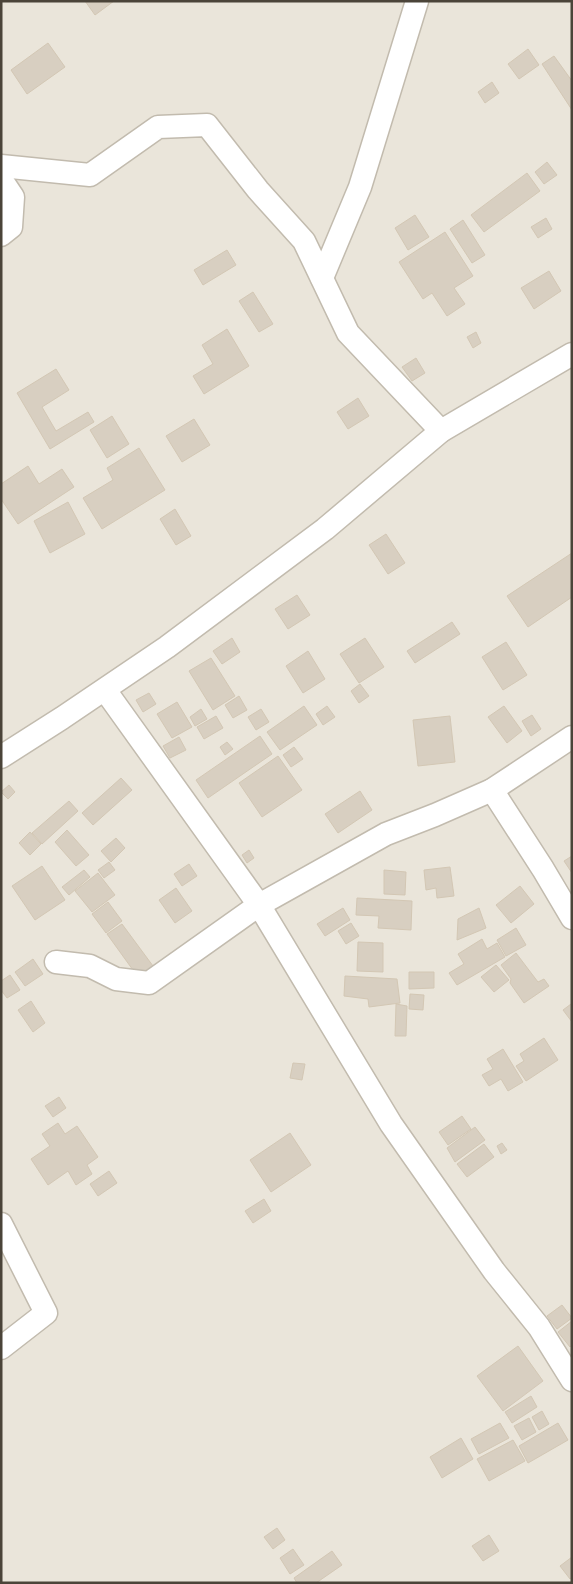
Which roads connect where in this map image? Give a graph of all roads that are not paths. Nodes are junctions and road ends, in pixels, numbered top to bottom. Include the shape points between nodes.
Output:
1 (417, 1) edge
2 (1, 166) edge
3 (1, 179) edge
4 (1, 235) edge
5 (322, 278) junction
6 (572, 354) edge
7 (441, 431) junction
8 (105, 690) junction
9 (572, 737) edge
10 (2, 754) edge
11 (492, 790) junction
12 (259, 905) junction
13 (572, 918) edge
14 (56, 962) dead end
15 (1, 1224) edge
16 (1, 1348) edge
17 (572, 1380) edge

1 - 5 street via 360,187
2 - 5 street via 90,176 158,127 208,125 258,190 304,240
3 - 4 street via 14,197 11,227
5 - 7 street via 348,333
6 - 7 street
7 - 8 street via 325,528
8 - 10 street
8 - 12 street
9 - 11 street
11 - 12 street via 386,834
11 - 13 street
12 - 14 street via 149,983 116,979 90,966
12 - 17 street via 391,1124 494,1271 539,1327
15 - 16 street via 46,1313

